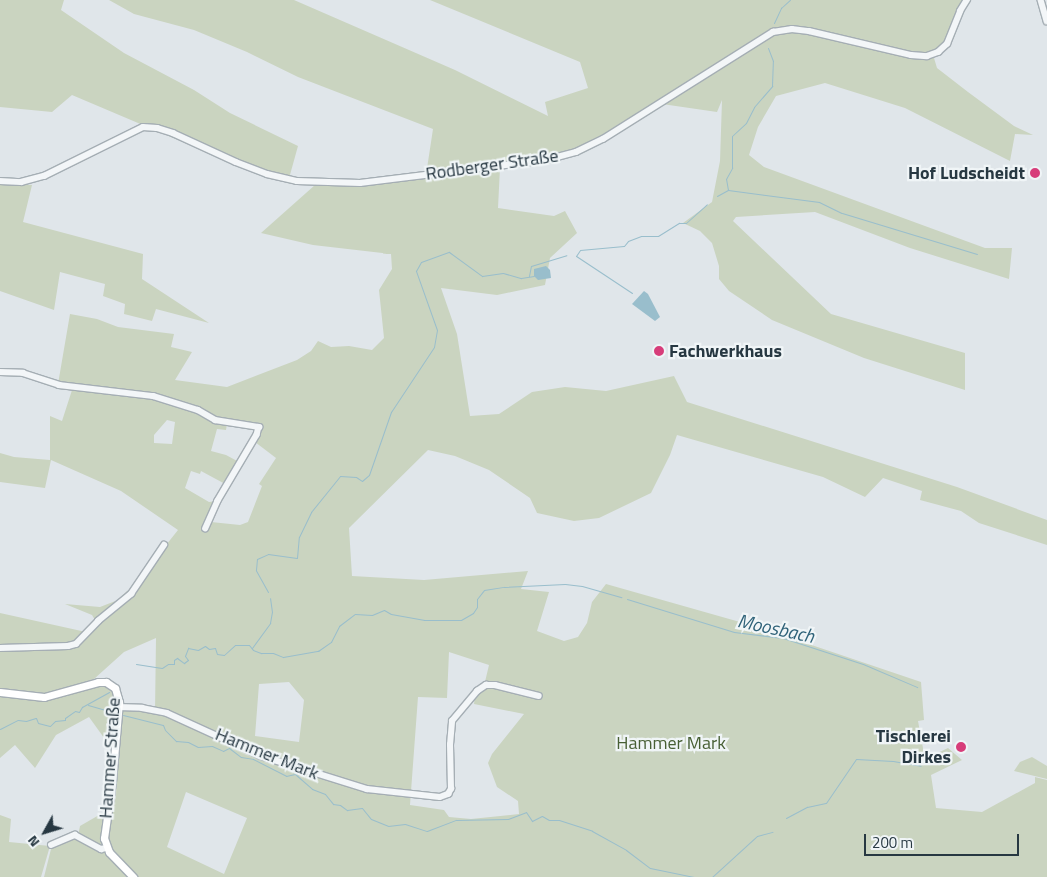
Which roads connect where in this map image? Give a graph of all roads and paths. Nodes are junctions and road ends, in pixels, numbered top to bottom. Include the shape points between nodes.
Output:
1 (968, 0) edge
2 (1041, 0) edge
3 (1047, 21) edge
4 (0, 182) edge
5 (0, 372) edge
6 (206, 528) dead end
7 (164, 545) dead end
8 (0, 648) edge
9 (0, 692) edge
10 (539, 696) dead end
11 (118, 707) junction
12 (51, 845) dead end
13 (106, 848) junction
14 (133, 877) edge

1 - 4 street, Rodberger Straße via 946,44 927,56 809,31 773,32 597,142 546,160 360,183 306,182 267,174 174,133 143,128 44,176 20,182
2 - 3 street
5 - 6 street via 23,373 68,387 153,396 198,410 215,420 259,427
7 - 8 street via 131,594 76,644
9 - 11 main road, Hammer Straße via 44,697 84,684 102,682 115,688
10 - 11 street, Hammer Mark via 495,685 486,685 477,692 452,720 451,789 448,794 440,796 367,789 261,756 167,713
11 - 13 main road, Hammer Straße via 105,829
12 - 13 street via 75,835 101,849
13 - 14 main road

